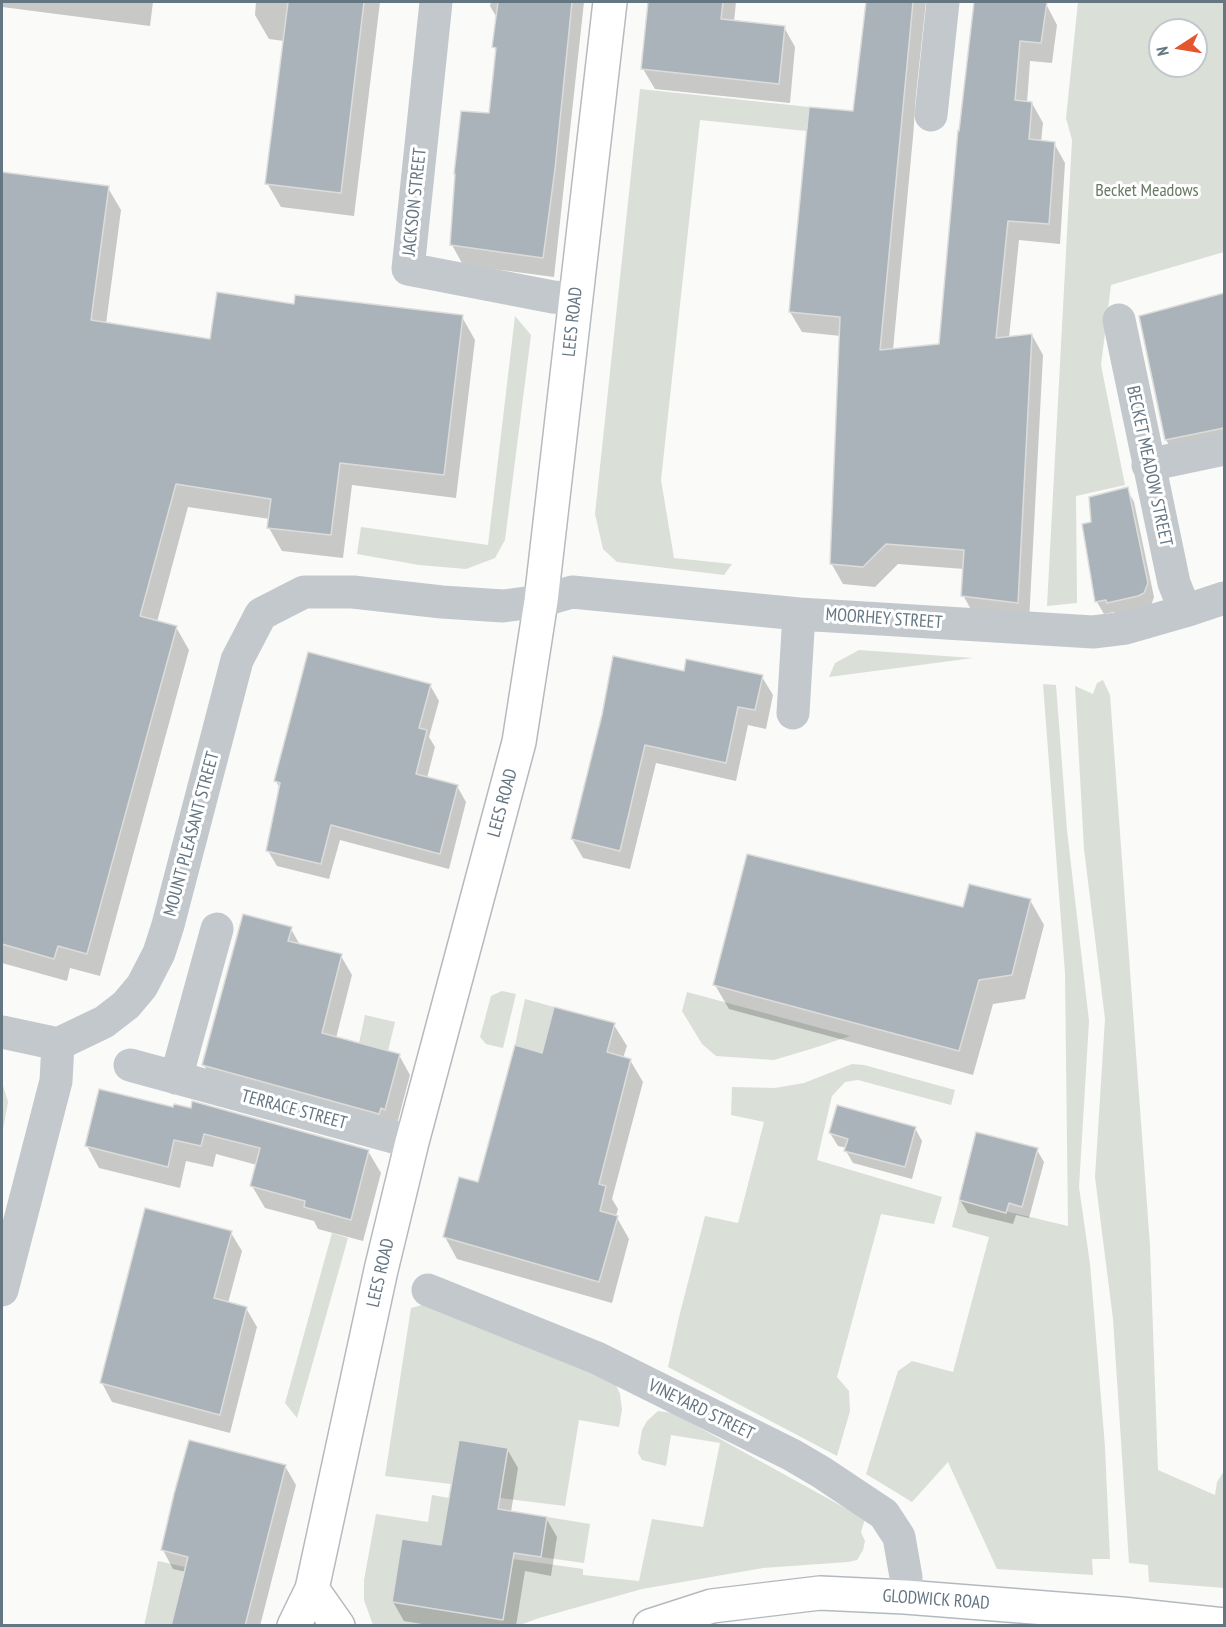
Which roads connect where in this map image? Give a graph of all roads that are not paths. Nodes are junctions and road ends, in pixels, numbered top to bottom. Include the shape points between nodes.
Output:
1 (436, 2) edge
2 (609, 2) edge
3 (943, 2) edge
4 (931, 115) dead end
5 (575, 299) junction
6 (1119, 320) dead end
7 (1224, 449) edge
8 (1149, 465) junction
9 (1224, 598) edge
10 (541, 601) junction
11 (1185, 611) junction
12 (799, 614) junction
13 (793, 713) dead end
14 (217, 929) dead end
15 (2, 1032) edge
16 (58, 1044) junction
17 (130, 1065) dead end
18 (176, 1078) junction
19 (412, 1142) junction
20 (2, 1290) edge
21 (428, 1290) dead end
22 (312, 1589) junction
23 (906, 1597) junction
24 (1224, 1625) edge
25 (294, 1626) edge
26 (314, 1626) edge
27 (338, 1626) edge
28 (650, 1626) edge

1 - 5 street, JACKSON STREET via 408,269
2 - 5 main road, LEES ROAD
3 - 4 street
5 - 10 main road, LEES ROAD
6 - 8 street, BECKET MEADOW STREET
7 - 8 street
8 - 11 street, BECKET MEADOW STREET via 1174,583
9 - 11 street, MOORHEY STREET
10 - 12 street, MOORHEY STREET via 572,592
10 - 16 street, MOUNT PLEASANT STREET via 488,606 353,592 304,592 261,615 237,660 159,953 142,986 126,1005 104,1022
10 - 19 main road, LEES ROAD via 519,742
11 - 12 street, MOORHEY STREET via 1125,628 1093,632
12 - 13 street
14 - 18 street
15 - 16 street
16 - 20 street via 56,1081
17 - 18 street, TERRACE STREET
18 - 19 street, TERRACE STREET
19 - 22 main road, LEES ROAD
21 - 23 street, VINEYARD STREET via 597,1358 821,1472 884,1514 899,1537
22 - 25 main road, LEES ROAD
22 - 26 main road, LEES ROAD
22 - 27 main road
23 - 24 main road, GLODWICK ROAD
23 - 28 main road, GLODWICK ROAD via 810,1594 712,1606

